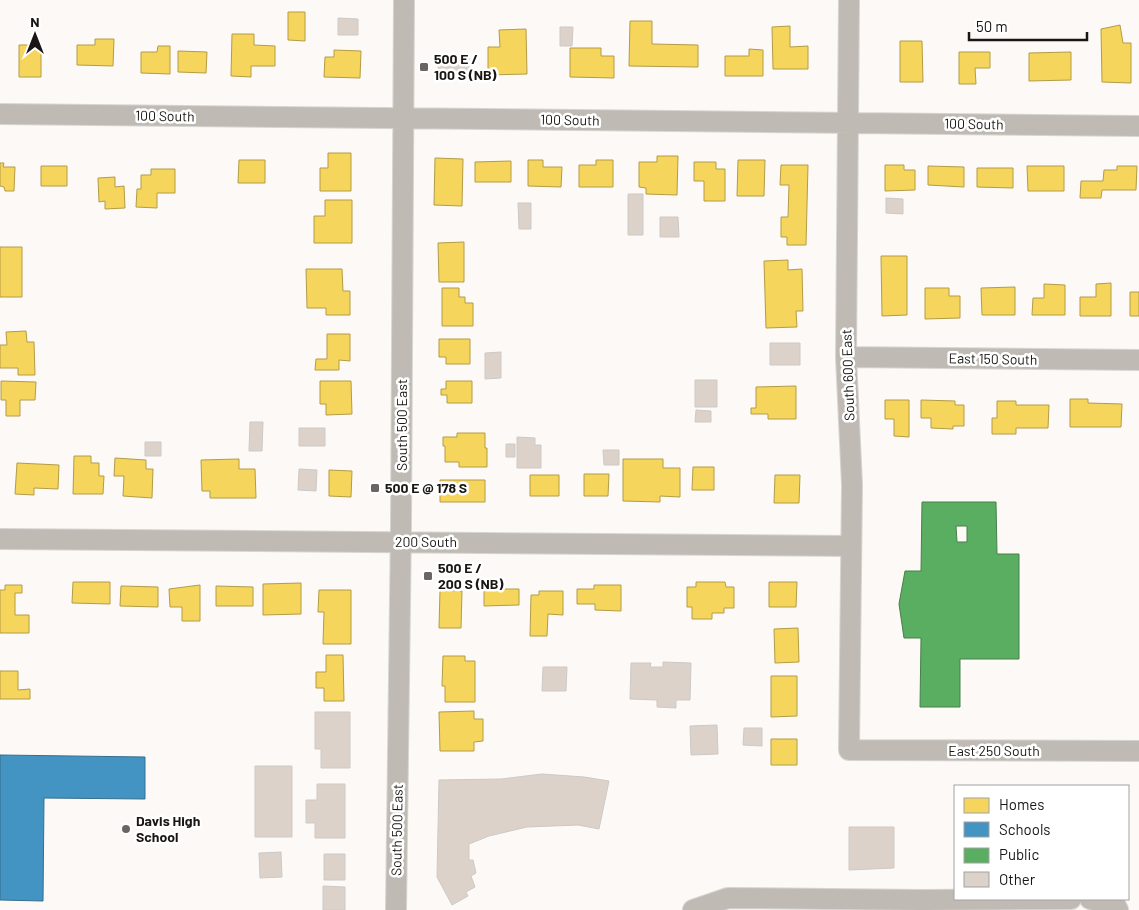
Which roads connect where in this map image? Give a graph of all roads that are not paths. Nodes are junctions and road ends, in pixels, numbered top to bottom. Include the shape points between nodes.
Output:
1 (404, 0) edge
2 (849, 0) edge
3 (0, 114) edge
4 (403, 118) junction
5 (848, 123) junction
6 (1139, 126) edge
7 (846, 357) junction
8 (1139, 360) edge
9 (0, 539) edge
10 (401, 542) junction
11 (851, 546) junction
12 (849, 750) joint
13 (1139, 751) edge
14 (954, 900) edge
15 (1094, 900) edge
16 (396, 910) edge
17 (693, 910) edge
18 (1118, 910) edge

1 - 4 street, South 500 East
2 - 5 street, South 600 East
3 - 4 street, 100 South
4 - 5 street, 100 South
4 - 10 street, South 500 East
5 - 6 street, 100 South
5 - 7 street, South 600 East
7 - 8 street, East 150 South
7 - 11 street, South 600 East via 852,485
9 - 10 street, 200 South
10 - 11 street, 200 South
10 - 16 street, South 500 East
11 - 12 street, South 600 East
12 - 13 street, East 250 South
14 - 17 street via 728,898
15 - 18 street via 1116,906

